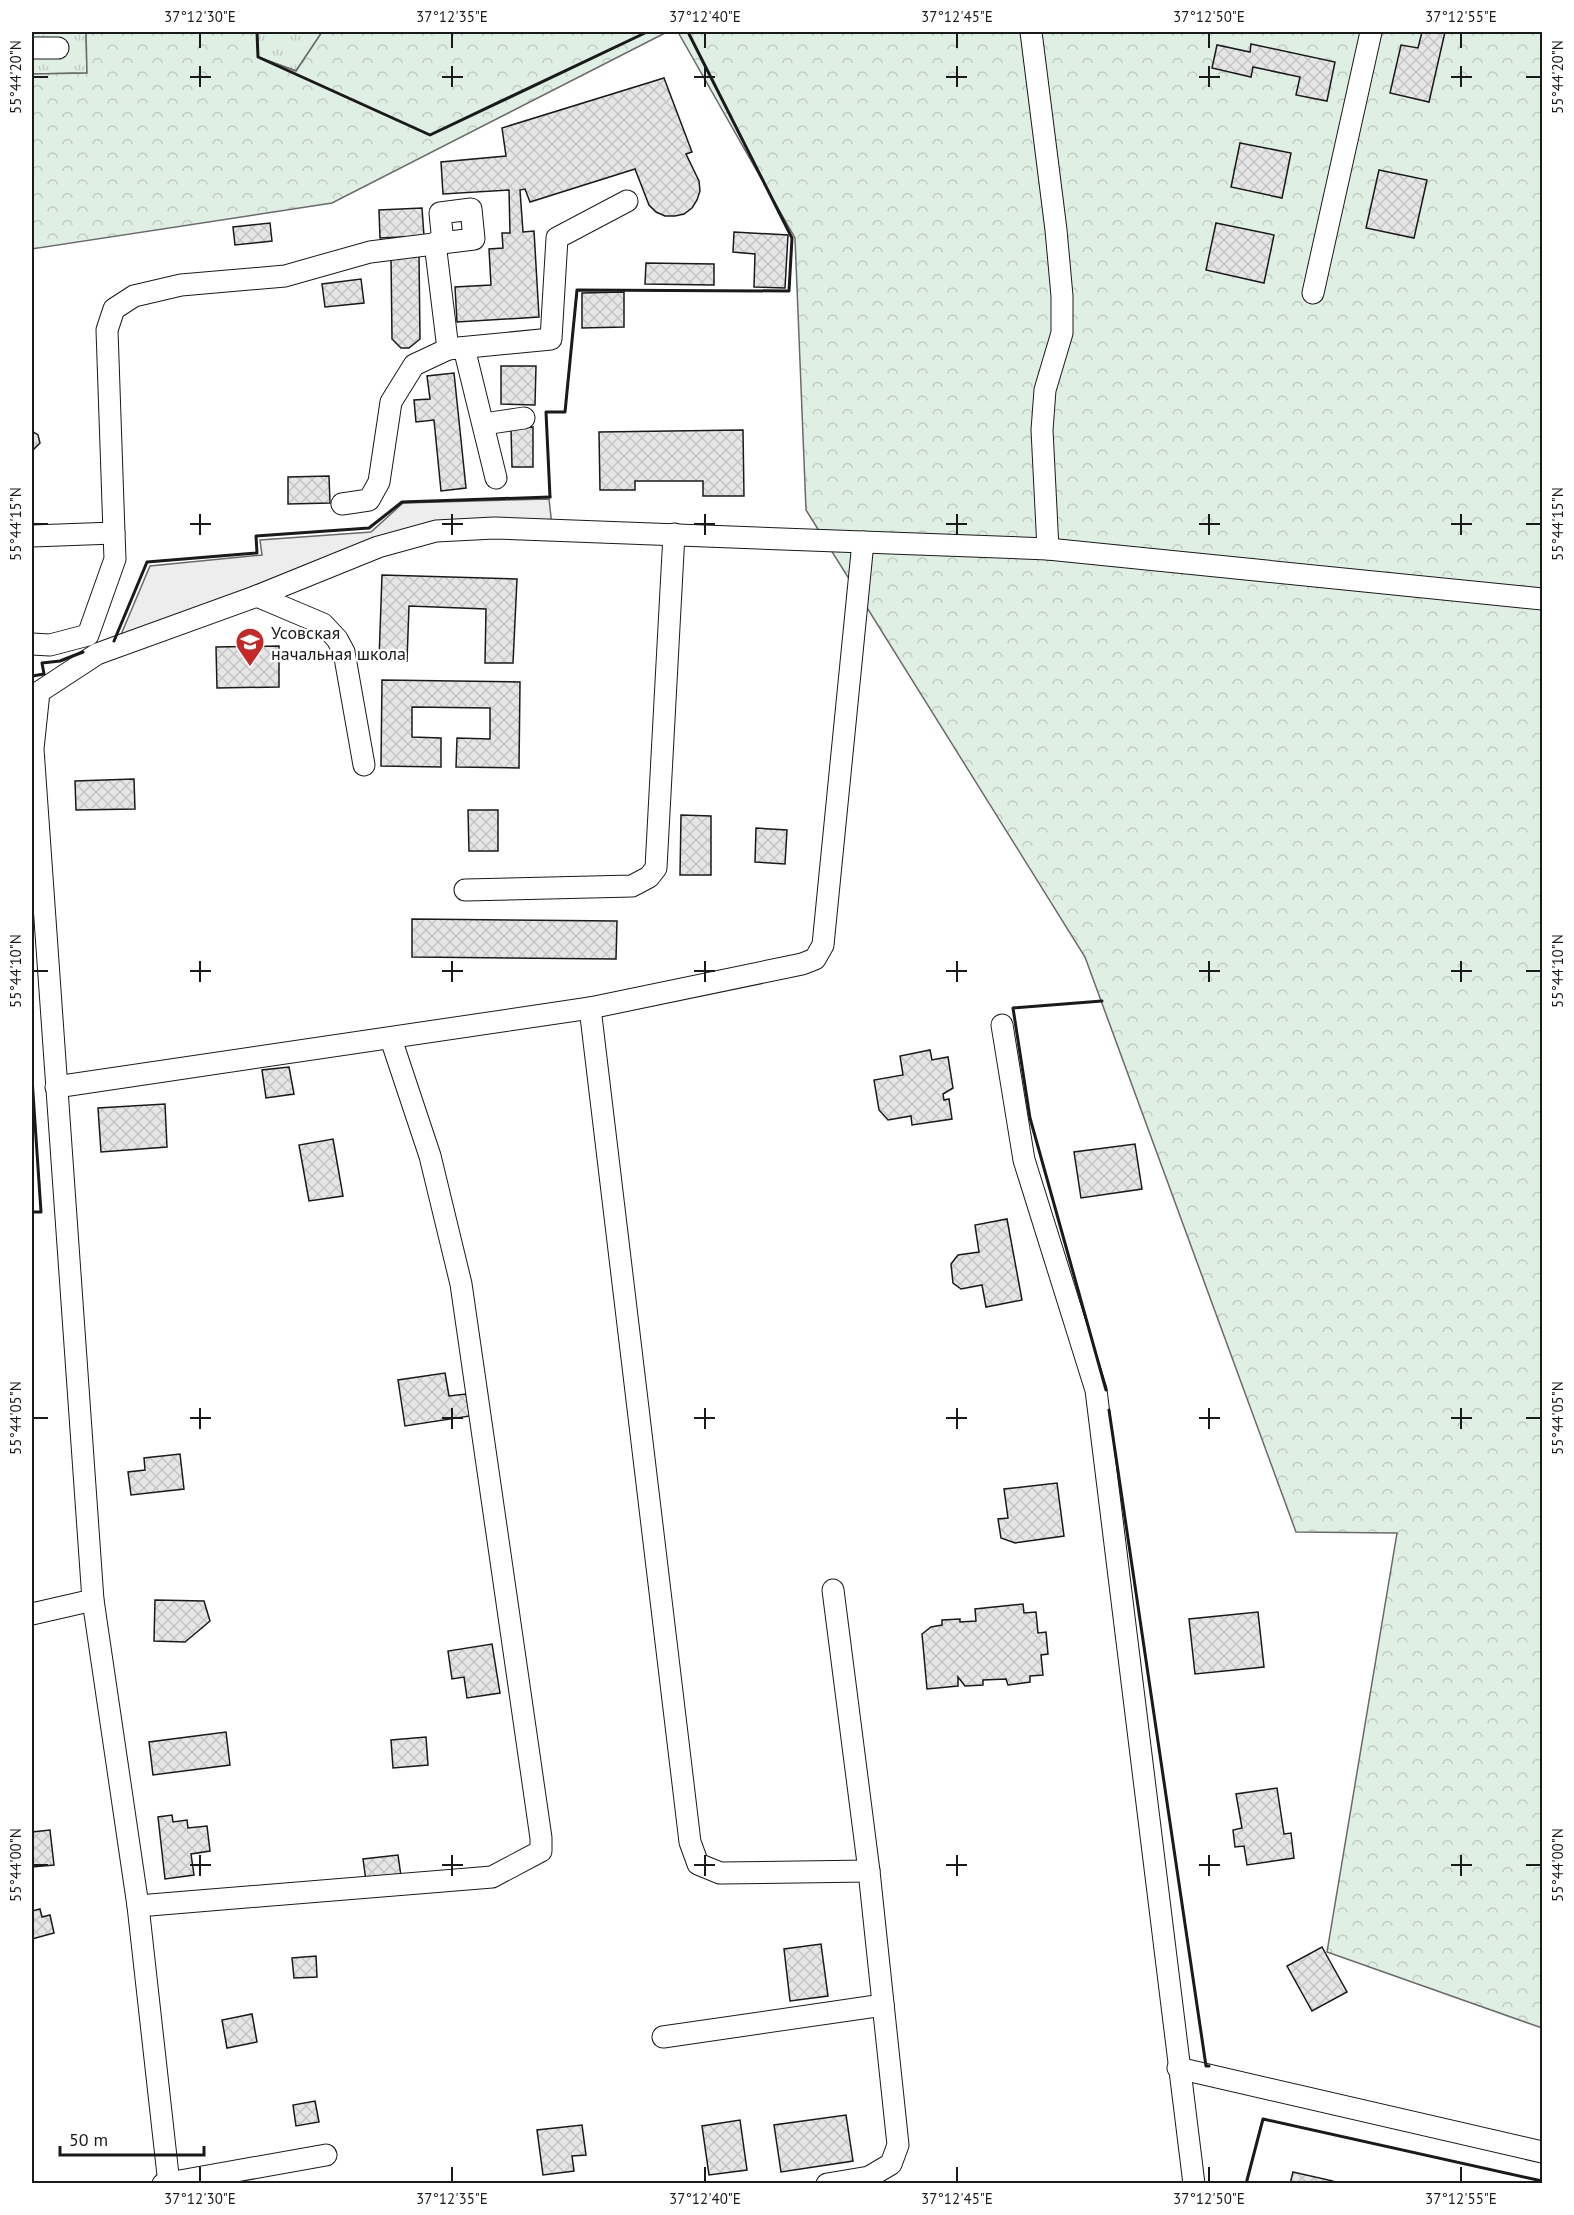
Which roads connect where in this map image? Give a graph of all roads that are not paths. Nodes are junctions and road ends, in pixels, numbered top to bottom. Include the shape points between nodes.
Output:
1 (1031, 32) edge
2 (1371, 32) edge
3 (32, 48) edge
4 (58, 48) dead end
5 (627, 201) dead end
6 (1313, 293) dead end
7 (456, 349) junction
8 (524, 418) dead end
9 (484, 424) junction
10 (496, 478) dead end
11 (342, 504) dead end
12 (114, 533) junction
13 (674, 534) junction
14 (32, 536) edge
15 (863, 542) junction
16 (1048, 549) junction
17 (257, 596) junction
18 (1542, 599) edge
19 (32, 644) edge
20 (33, 730) edge
21 (364, 765) dead end
22 (465, 890) dead end
23 (590, 1008) junction
24 (1002, 1025) dead end
25 (391, 1039) junction
26 (56, 1087) junction
27 (833, 1590) dead end
28 (93, 1600) junction
29 (32, 1614) edge
30 (869, 1871) junction
31 (138, 1906) junction
32 (883, 2006) junction
33 (663, 2037) dead end
34 (1178, 2068) junction
35 (1542, 2152) edge
36 (326, 2155) dead end
37 (167, 2183) edge
38 (827, 2184) edge
39 (1194, 2184) edge

1 - 16 street via 1062,296 1062,333 1045,390 1042,430
2 - 6 street
3 - 4 street
5 - 7 street via 557,238 551,339
7 - 9 street
7 - 11 street via 414,365 391,402 378,482 369,500
7 - 12 street via 439,243 370,252 285,276 181,285 134,296 114,309 107,330
8 - 9 street
9 - 10 street
12 - 14 street
12 - 19 street via 115,559 88,635 51,645
13 - 15 street
13 - 17 street via 494,528 436,531 378,547
13 - 22 street via 656,868 632,886
15 - 16 street
15 - 23 street via 823,945 815,959
16 - 18 street
17 - 20 street via 97,654 39,692
17 - 21 street via 323,624 337,639 344,652
20 - 26 street
23 - 25 street
23 - 30 street via 690,1842 698,1864 720,1873
24 - 34 street via 1024,1160 1096,1390
25 - 26 street
25 - 31 street via 430,1156 461,1284 541,1851 492,1877
26 - 28 street
27 - 30 street
28 - 29 street
28 - 31 street
30 - 32 street
31 - 37 street
32 - 33 street
32 - 38 street via 898,2145 891,2164 869,2177
34 - 35 street
34 - 39 street
36 - 37 street

